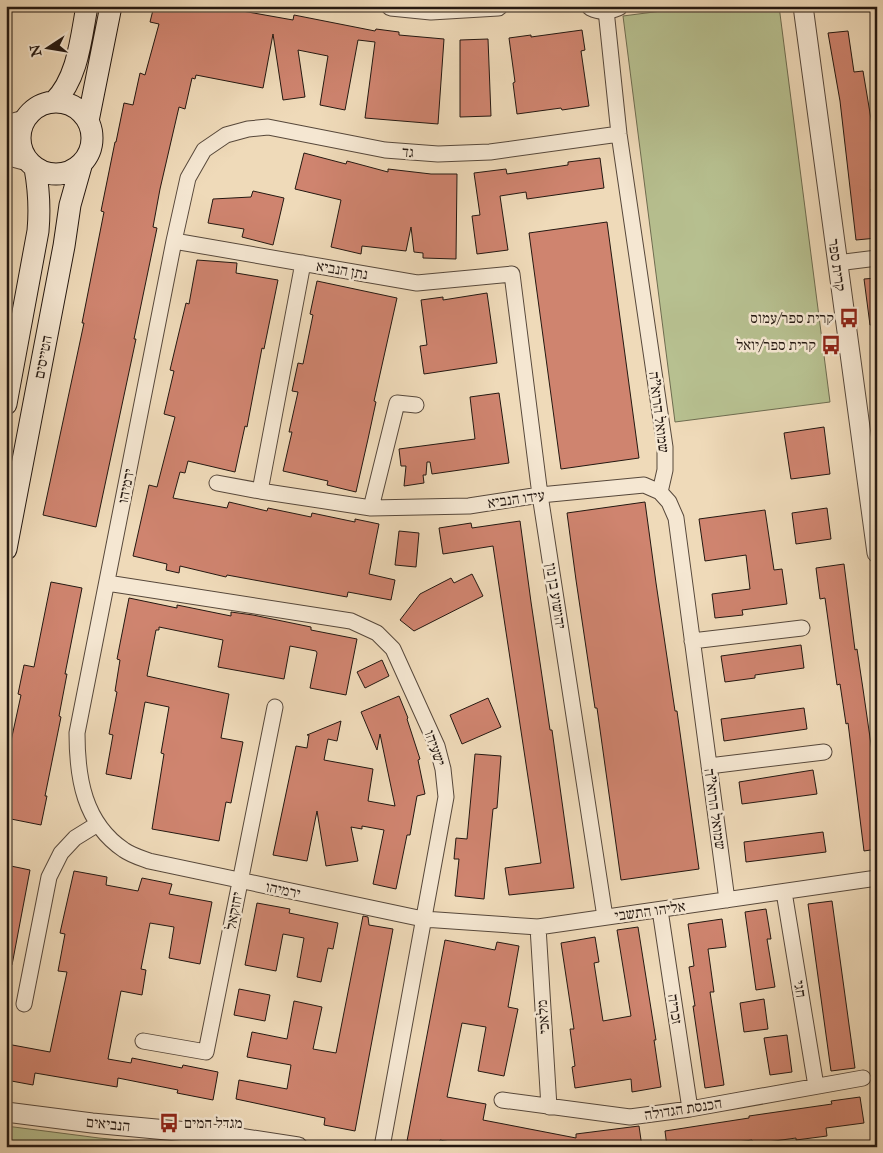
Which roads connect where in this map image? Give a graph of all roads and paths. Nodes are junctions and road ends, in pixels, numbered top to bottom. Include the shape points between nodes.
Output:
1 (87, 6) edge
2 (111, 6) edge
3 (391, 6) edge
4 (498, 6) edge
5 (802, 6) edge
6 (605, 7) edge
7 (54, 102) junction
8 (88, 121) junction
9 (16, 122) edge
10 (619, 134) junction
11 (204, 150) joint
12 (6, 155) edge
13 (31, 165) junction
14 (81, 166) junction
15 (174, 241) junction
16 (877, 258) edge
17 (837, 263) junction
18 (303, 264) junction
19 (512, 274) joint
20 (6, 404) edge
21 (416, 405) dead end
22 (217, 483) dead end
23 (260, 491) junction
24 (660, 492) junction
25 (540, 495) junction
26 (873, 503) edge
27 (371, 508) junction
28 (6, 549) edge
29 (877, 552) edge
30 (107, 583) junction
31 (802, 628) dead end
32 (692, 641) junction
33 (275, 707) dead end
34 (824, 752) dead end
35 (709, 766) junction
36 (96, 825) junction
37 (877, 878) edge
38 (240, 881) junction
39 (784, 892) junction
40 (726, 900) junction
41 (660, 910) junction
42 (605, 918) junction
43 (422, 919) junction
44 (538, 927) junction
45 (24, 1004) dead end
46 (142, 1040) dead end
47 (863, 1078) dead end
48 (816, 1086) junction
49 (502, 1100) dead end
50 (549, 1108) junction
51 (690, 1109) junction
52 (6, 1112) edge
53 (237, 1142) edge
54 (298, 1147) edge
55 (382, 1147) edge

1 - 7 main road via 72,74
2 - 8 main road
3 - 4 street via 431,10
5 - 17 street, קרית ספר
6 - 10 street, שמואל הרוא"ה
7 - 8 main road via 70,104
7 - 9 main road via 37,107
8 - 14 main road via 93,144
9 - 13 main road via 23,154
10 - 11 street, גד via 490,152 438,154 386,150 268,127 226,135
10 - 24 street, שמואל הרוא"ה via 665,447 665,470
11 - 15 street, ירמיהו via 188,178
12 - 13 street
13 - 14 main road via 53,175 73,172
13 - 20 main road, הטייסים via 39,192 40,212
14 - 28 main road, הטייסים via 70,205
15 - 18 street, נתן הנביא
15 - 30 street, ירמיהו
16 - 17 street
17 - 26 street, קרית ספר
18 - 19 street, נתן הנביא via 417,283
18 - 23 street
19 - 25 street, יהושוע בן נון
21 - 27 street via 397,403
22 - 23 street, עידו הנביא
23 - 27 street, עידו הנביא
24 - 25 street, עידו הנביא via 644,485
24 - 32 street, שמואל הרוא"ה via 676,518
25 - 27 street, עידו הנביא via 469,506
25 - 42 street, יהושוע בן נון
26 - 29 street, קרית ספר
30 - 36 street, ירמיהו via 77,734 84,795
30 - 43 street, ישעיהו via 351,621 377,633 393,649 437,746 443,769 446,797
31 - 32 street
32 - 35 street, שמואל הרוא"ה
33 - 38 street, יחזקאל
34 - 35 street
35 - 40 street, שמואל הרוא"ה
36 - 38 street, ירמיהו via 124,850 149,861
36 - 45 street via 75,838 61,853 49,877
37 - 39 street, אליהו התשבי
38 - 43 street, ירמיהו
38 - 46 street, יחזקאל via 206,1052
39 - 40 street, אליהו התשבי
39 - 48 street, חגי
40 - 41 street, אליהו התשבי
41 - 42 street, אליהו התשבי
41 - 51 street, זכריה
42 - 44 street, אליהו התשבי
43 - 44 street, אליהו התשבי
43 - 55 street, ישעיהו
44 - 50 street, מלאכי
47 - 48 street, הכנסת הגדולה
48 - 51 street, הכנסת הגדולה
49 - 50 street, הכנסת הגדולה
50 - 51 street, הכנסת הגדולה via 630,1118
52 - 53 street, הנביאים
53 - 54 street, הנביאים

